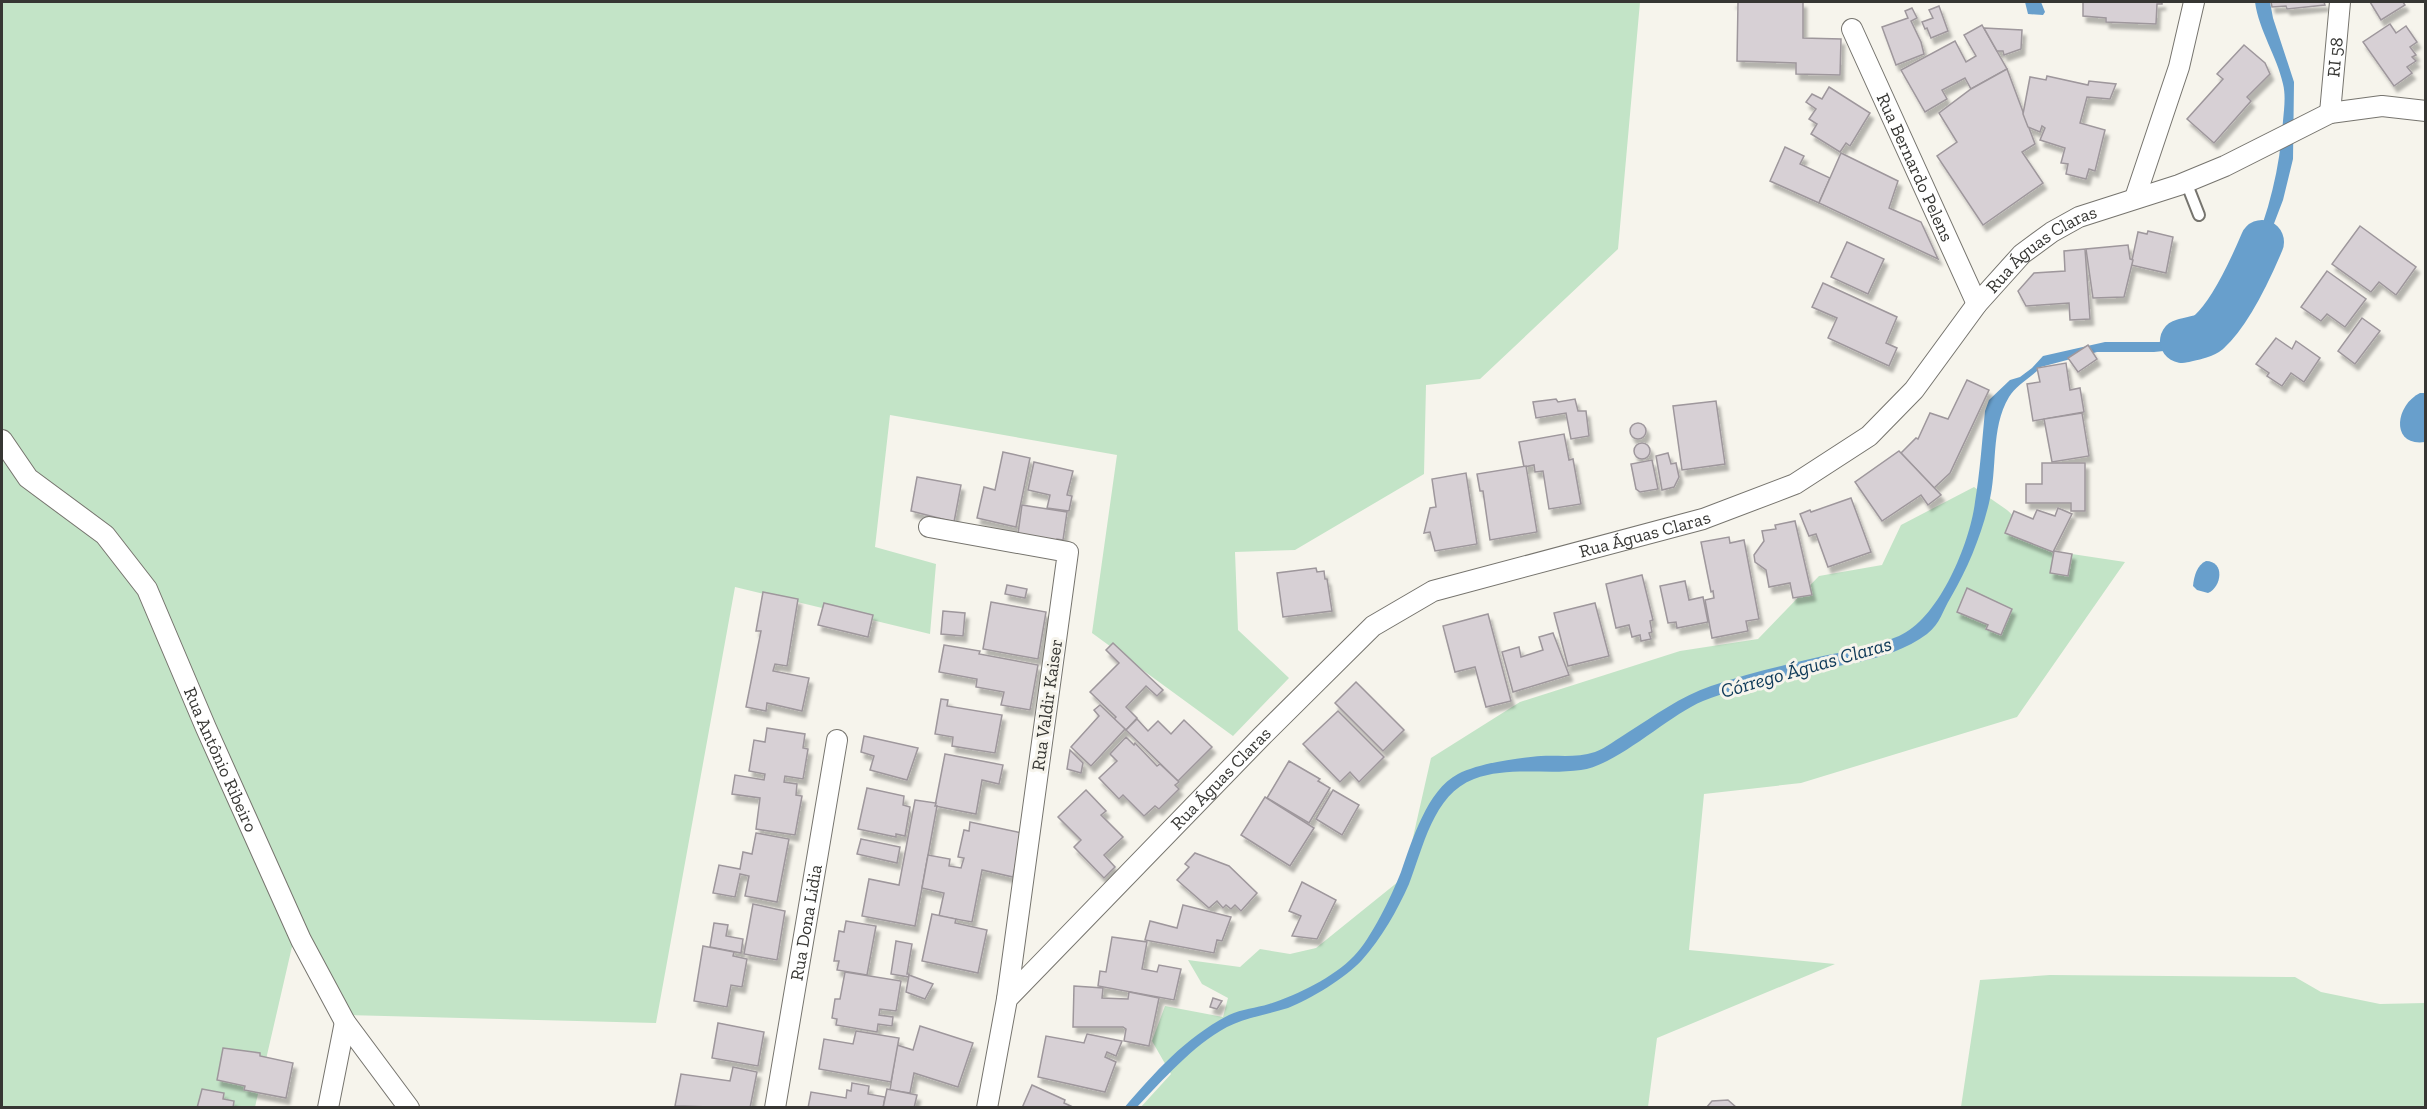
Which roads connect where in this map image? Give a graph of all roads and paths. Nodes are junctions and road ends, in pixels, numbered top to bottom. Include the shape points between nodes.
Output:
1 (2194, 2) edge
2 (2340, 2) edge
3 (1852, 30) dead end
4 (2426, 111) edge
5 (2330, 114) junction
6 (2186, 182) junction
7 (2135, 198) junction
8 (2199, 215) dead end
9 (1977, 304) junction
10 (2, 440) edge
11 (929, 527) dead end
12 (837, 740) dead end
13 (1007, 999) junction
14 (345, 1022) junction
15 (327, 1107) edge
16 (409, 1107) edge
17 (775, 1107) edge
18 (987, 1107) edge

1 - 7 street via 2179,66
2 - 5 street, RI 58
3 - 9 street, Rua Bernardo Pelens
4 - 5 street, Rua Águas Claras via 2382,106
5 - 6 street, Rua Águas Claras
6 - 7 street, Rua Águas Claras
6 - 8 lane
7 - 9 street, Rua Águas Claras via 2079,217 2052,232 2022,255
9 - 13 street, Rua Águas Claras via 1914,390 1869,436 1795,484 1703,519 1434,591 1373,626
10 - 14 street, Rua Antônio Ribeiro via 28,478 105,534 147,589 302,940
11 - 13 street, Rua Valdir Kaiser via 1068,552
12 - 17 street, Rua Dona Lidia
13 - 18 street
14 - 15 street
14 - 16 street, Rua Antônio Ribeiro

